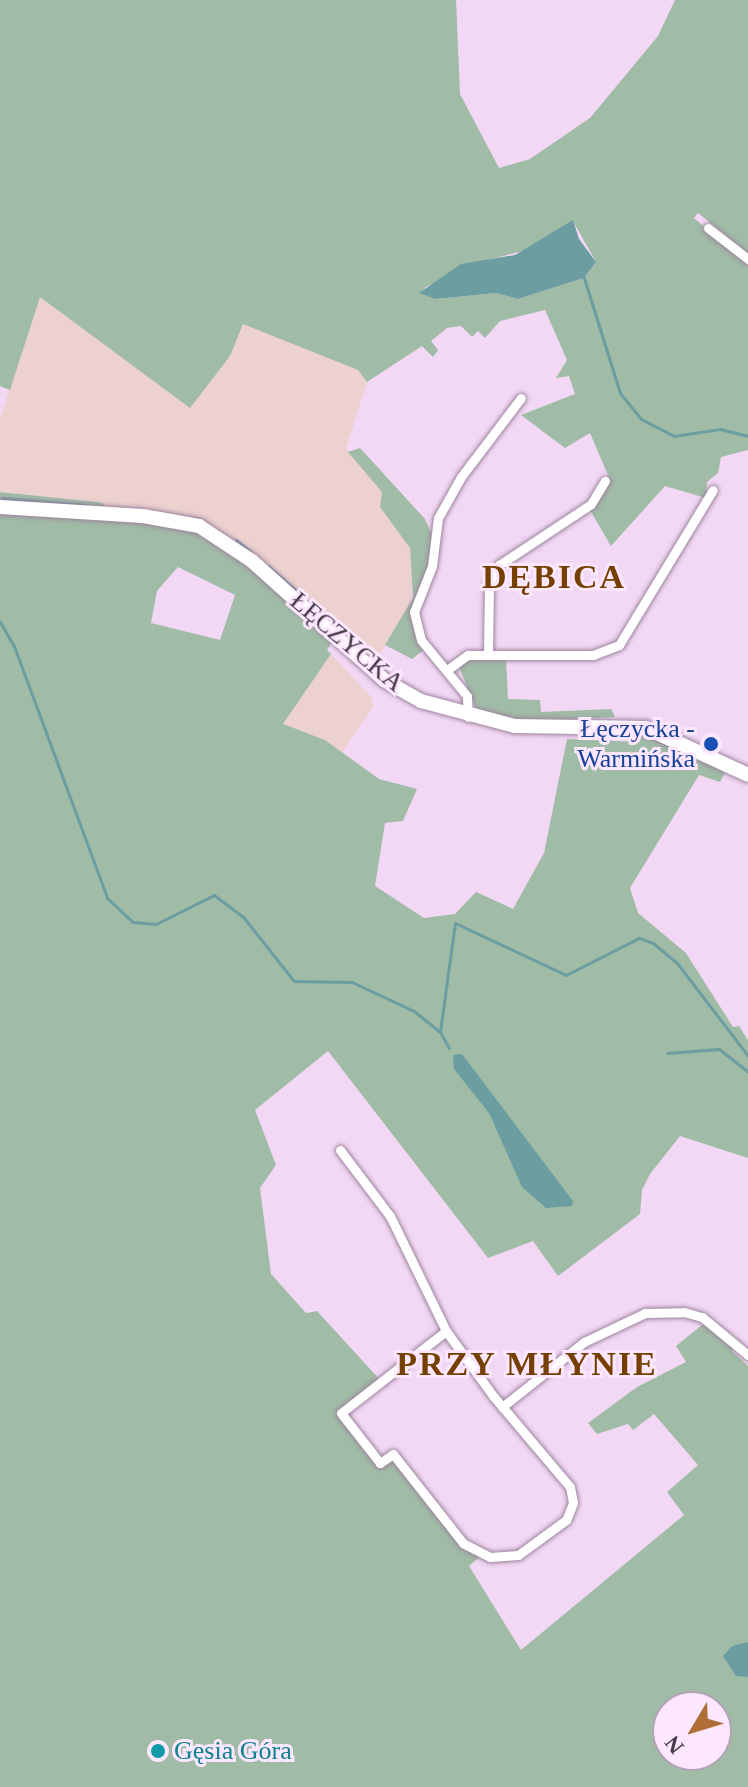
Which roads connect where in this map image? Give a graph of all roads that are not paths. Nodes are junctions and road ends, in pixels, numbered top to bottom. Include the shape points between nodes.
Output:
1 (708, 228) dead end
2 (748, 259) edge
3 (521, 398) dead end
4 (605, 481) dead end
5 (713, 490) dead end
6 (0, 507) edge
7 (488, 654) junction
8 (447, 670) junction
9 (468, 717) junction
10 (748, 775) edge
11 (340, 1150) dead end
12 (446, 1331) junction
13 (748, 1355) edge
14 (502, 1407) junction

1 - 2 street
3 - 8 street via 461,477 438,518 435,557 414,622 421,640
4 - 7 street via 591,504 499,565 489,590
5 - 7 street via 619,645 593,655
6 - 9 main road, ŁĘCZYCKA via 143,516 199,526 252,561 384,680
7 - 8 street via 463,657
8 - 9 street via 467,696
9 - 10 main road, ŁĘCZYCKA via 514,726 646,728
11 - 12 street via 390,1216
12 - 14 street
12 - 14 street via 341,1413 380,1463 393,1454 463,1543 503,1558 545,1539 566,1520 574,1499 570,1487
13 - 14 street via 702,1317 645,1313 584,1342

